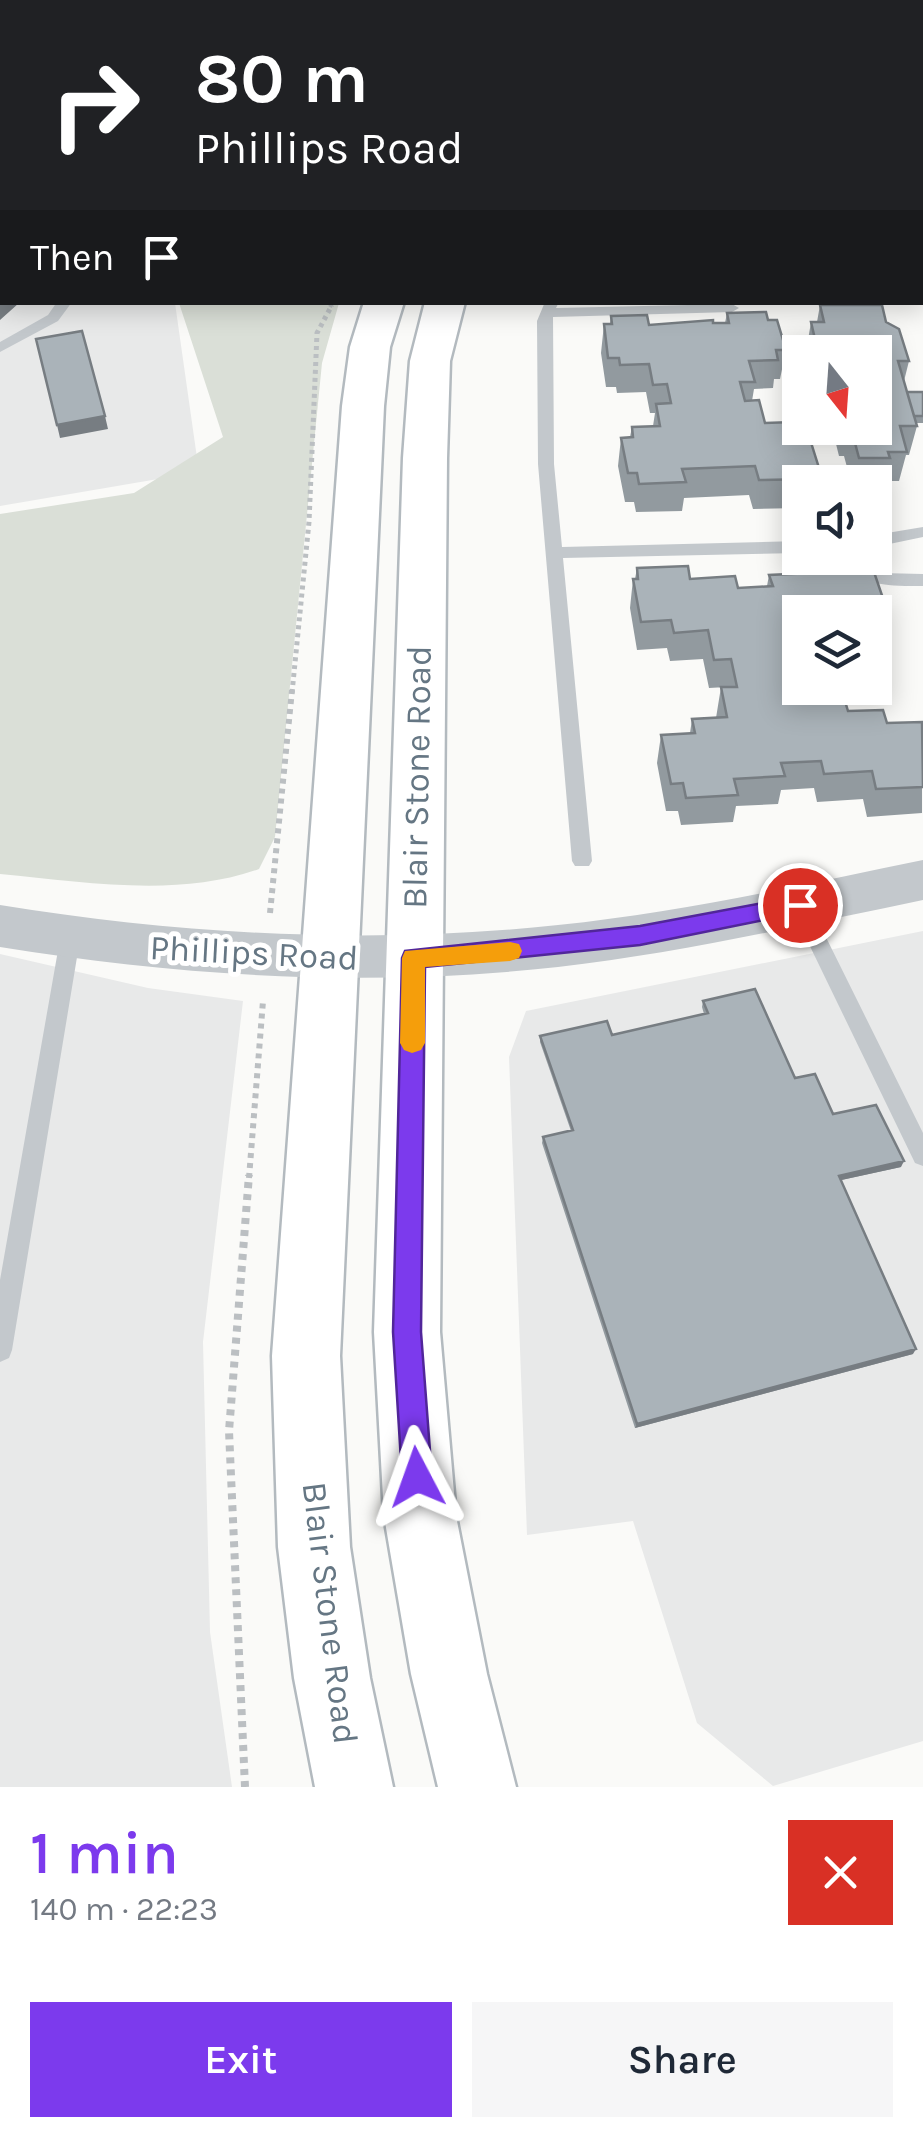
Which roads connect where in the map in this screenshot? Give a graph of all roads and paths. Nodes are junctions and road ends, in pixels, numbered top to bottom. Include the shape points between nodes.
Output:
1 (63, 305) edge
2 (332, 305) edge
3 (383, 305) edge
4 (444, 305) edge
5 (550, 308) edge
6 (732, 308) edge
7 (0, 348) edge
8 (923, 532) edge
9 (892, 538) edge
10 (782, 547) edge
11 (554, 553) junction
12 (865, 575) edge
13 (923, 580) edge
14 (582, 861) dead end
15 (923, 880) edge
16 (800, 905) junction
17 (270, 913) dead end
18 (0, 926) edge
19 (70, 939) junction
20 (413, 958) junction
21 (328, 960) junction
22 (263, 1002) dead end
23 (923, 1156) edge
24 (0, 1350) edge
25 (245, 1787) edge
26 (354, 1787) edge
27 (477, 1787) edge

1 - 7 lane via 53,318
2 - 17 path via 317,333 309,522
3 - 21 main road, Blair Stone Road via 363,406
4 - 20 main road, Blair Stone Road via 428,400
5 - 6 lane
5 - 11 lane via 543,363
8 - 9 lane
10 - 11 lane
11 - 14 lane
12 - 13 lane
15 - 16 street, Phillips Road
16 - 20 street, Phillips Road via 640,936
16 - 23 lane
18 - 19 street, Phillips Road
19 - 21 street, Phillips Road via 202,955
19 - 24 lane
20 - 21 street, Phillips Road
20 - 27 main road, Blair Stone Road via 407,1332 418,1496 448,1674
21 - 26 main road, Blair Stone Road via 306,1356 314,1547
22 - 25 path via 229,1431

